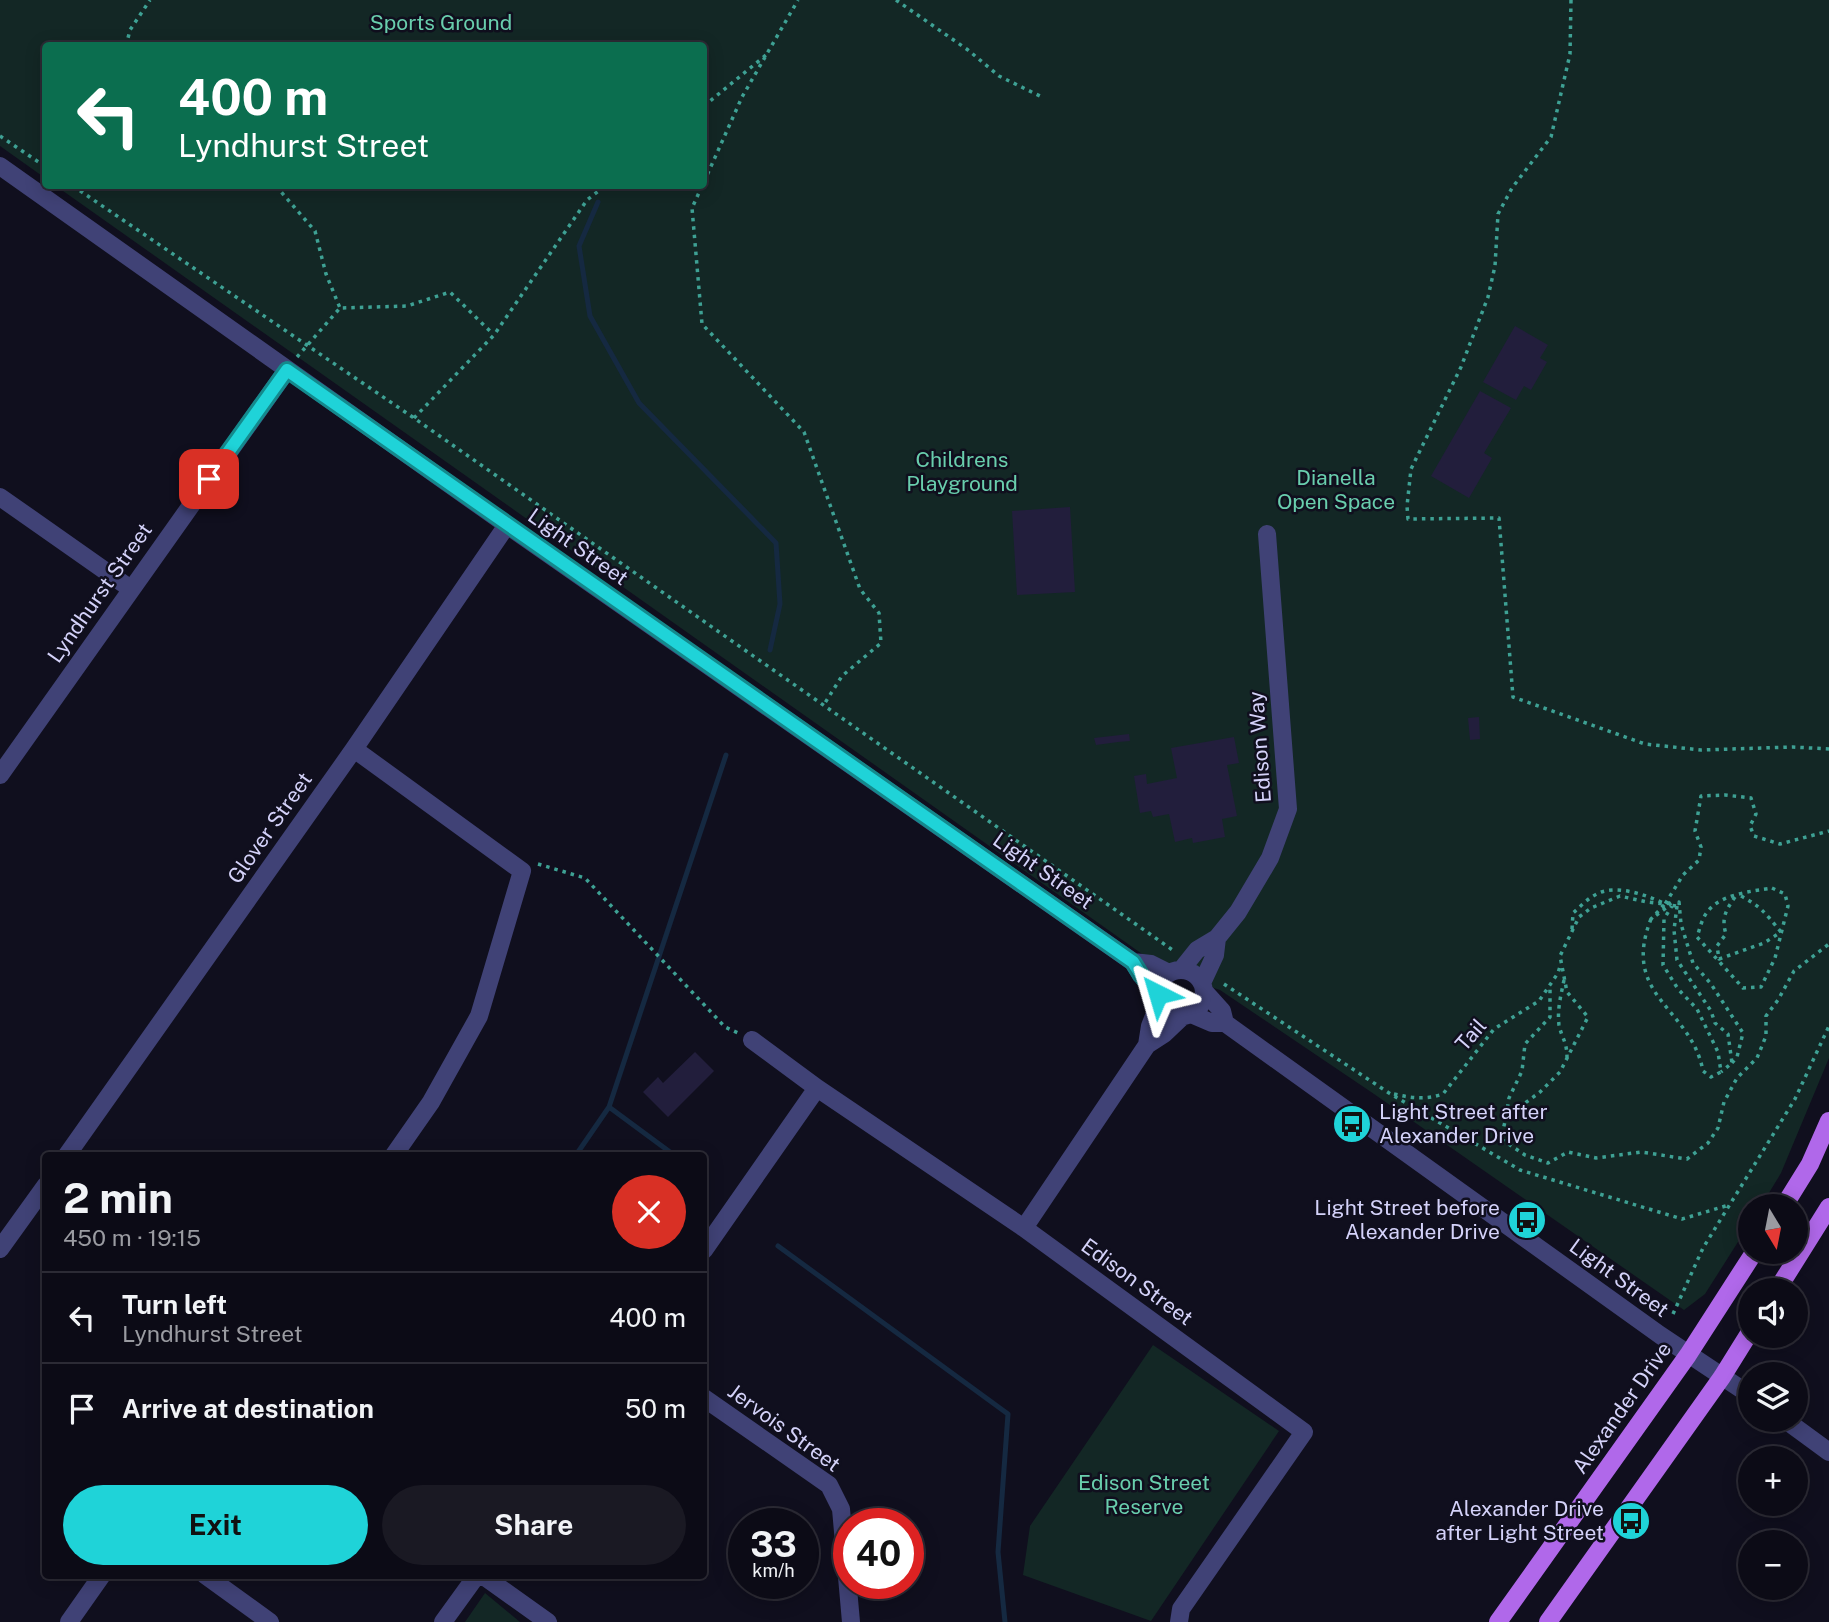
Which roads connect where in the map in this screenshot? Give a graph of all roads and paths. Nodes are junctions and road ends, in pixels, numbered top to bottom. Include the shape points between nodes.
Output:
1 (150, 0) edge
2 (798, 0) edge
3 (896, 0) edge
4 (1571, 0) edge
5 (127, 42) edge
6 (767, 54) junction
7 (1044, 98) dead end
8 (707, 104) edge
9 (0, 136) edge
10 (42, 164) edge
11 (0, 166) edge
12 (707, 175) edge
13 (77, 189) edge
14 (279, 189) edge
15 (601, 189) edge
16 (701, 189) edge
17 (340, 308) junction
18 (494, 335) junction
19 (307, 345) junction
20 (287, 370) junction
21 (414, 418) junction
22 (0, 497) edge
23 (507, 525) junction
24 (1267, 534) dead end
25 (131, 589) junction
26 (824, 706) junction
27 (354, 749) junction
28 (1829, 749) edge
29 (0, 775) edge
30 (1829, 831) edge
31 (522, 871) junction
32 (1737, 896) junction
33 (1665, 904) junction
34 (1676, 905) junction
35 (1781, 932) junction
36 (1572, 933) junction
37 (1217, 938) junction
38 (1829, 944) edge
39 (1719, 959) junction
40 (1561, 961) junction
41 (1133, 962) junction
42 (1179, 968) junction
43 (1565, 978) junction
44 (1204, 982) junction
45 (1550, 984) junction
46 (1159, 998) junction
47 (1187, 1015) junction
48 (1225, 1023) junction
49 (1829, 1026) edge
50 (752, 1040) joint
51 (1147, 1045) junction
52 (1567, 1058) junction
53 (1732, 1063) junction
54 (1721, 1072) junction
55 (817, 1088) junction
56 (1390, 1093) junction
57 (1506, 1117) junction
58 (1829, 1121) edge
59 (69, 1152) edge
60 (396, 1152) edge
61 (42, 1191) edge
62 (1791, 1194) edge
63 (1729, 1205) junction
64 (1829, 1207) edge
65 (1024, 1228) junction
66 (707, 1246) edge
67 (0, 1249) edge
68 (1747, 1264) edge
69 (1785, 1278) edge
70 (1674, 1314) dead end
71 (1740, 1348) edge
72 (1688, 1354) junction
73 (1723, 1377) junction
74 (1738, 1387) edge
75 (707, 1400) edge
76 (1802, 1432) edge
77 (1829, 1452) edge
78 (99, 1579) edge
79 (211, 1579) edge
80 (477, 1579) edge
81 (486, 1579) edge
82 (69, 1622) edge
83 (270, 1622) edge
84 (443, 1622) edge
85 (548, 1622) edge
86 (851, 1622) edge
87 (1179, 1622) edge
88 (1498, 1622) edge
89 (1548, 1622) edge

1 - 5 path
2 - 6 path
3 - 7 path via 999,76
4 - 28 path via 1570,54 1551,137 1497,214 1495,266 1488,297 1461,367 1411,469 1408,519 1499,518 1513,697 1646,744 1700,750
6 - 8 path
6 - 12 path
9 - 10 path
11 - 20 street, Light Street
13 - 19 path
14 - 17 path via 315,231
15 - 18 path via 587,200
16 - 26 path via 692,208 702,324 803,432 860,589 879,613 881,643 842,676
17 - 18 path via 407,306 450,292
17 - 19 path
18 - 21 path
19 - 20 path
19 - 21 path
20 - 23 street, Light Street
20 - 25 street, Lyndhurst Street
21 - 26 path
22 - 25 street
23 - 27 street, Glover Street
23 - 41 street, Light Street
24 - 37 street, Edison Way via 1288,809 1270,858
25 - 29 street, Lyndhurst Street
26 - 42 path
27 - 31 street
27 - 59 street, Glover Street
30 - 33 path via 1780,844 1754,836 1750,826 1756,814 1751,798 1701,796 1695,831 1701,847 1699,860
31 - 50 path via 540,863 584,878 724,1027
31 - 60 street via 479,1016 431,1102
32 - 35 path via 1763,909
32 - 35 path via 1772,888 1785,894 1788,905
32 - 39 path via 1724,913 1726,934 1717,946
32 - 39 path via 1710,908 1697,937
33 - 34 path
33 - 36 path via 1620,896 1585,912
33 - 36 path, Tail via 1618,890 1597,893 1573,913
33 - 54 path via 1646,932 1649,984 1687,1032 1703,1071 1711,1077
34 - 53 path via 1677,960 1712,1011 1715,1023 1728,1034
34 - 53 path via 1693,963 1743,1033
34 - 54 path via 1664,919 1662,965 1697,1009 1718,1052
35 - 39 path
35 - 39 path via 1761,987 1743,988
36 - 40 path, Tail
37 - 42 street, Edison Way
37 - 44 street, Edison Way
38 - 57 path via 1794,971 1766,1016 1766,1036 1758,1058 1737,1079 1708,1143 1687,1159 1642,1152 1596,1158 1568,1152 1548,1163 1501,1139
40 - 43 path
40 - 45 path, Tail
41 - 42 street, Light Street
41 - 46 street, Light Street
42 - 44 street
42 - 46 street via 1162,980
43 - 52 path via 1559,1026 1567,1042
43 - 52 path via 1567,992 1588,1017
44 - 47 street via 1202,1003
44 - 48 street, Light Street
44 - 56 path
45 - 56 path, Tail via 1539,1000 1494,1029 1443,1094 1412,1099
45 - 57 path via 1550,1017 1525,1044 1522,1071
46 - 47 street via 1169,1012
46 - 51 street
47 - 48 street, Light Street
47 - 51 street
48 - 72 street, Light Street
49 - 63 path via 1795,1099
50 - 55 street, Edison Street
51 - 65 street
52 - 57 path via 1540,1092
53 - 54 path
55 - 65 street, Edison Street
55 - 66 street
56 - 63 path via 1520,1170 1682,1219
58 - 62 main road
61 - 67 street
63 - 70 path via 1703,1248
64 - 69 main road
65 - 87 street, Edison Street via 1304,1432 1181,1609
68 - 72 main road, Alexander Drive
71 - 73 main road
72 - 73 street, Light Street
72 - 88 main road, Alexander Drive
73 - 74 street, Light Street
73 - 89 main road
75 - 86 street, Jervois Street via 829,1485 841,1509
76 - 77 street
78 - 82 street
79 - 83 street
80 - 84 street
81 - 85 street

